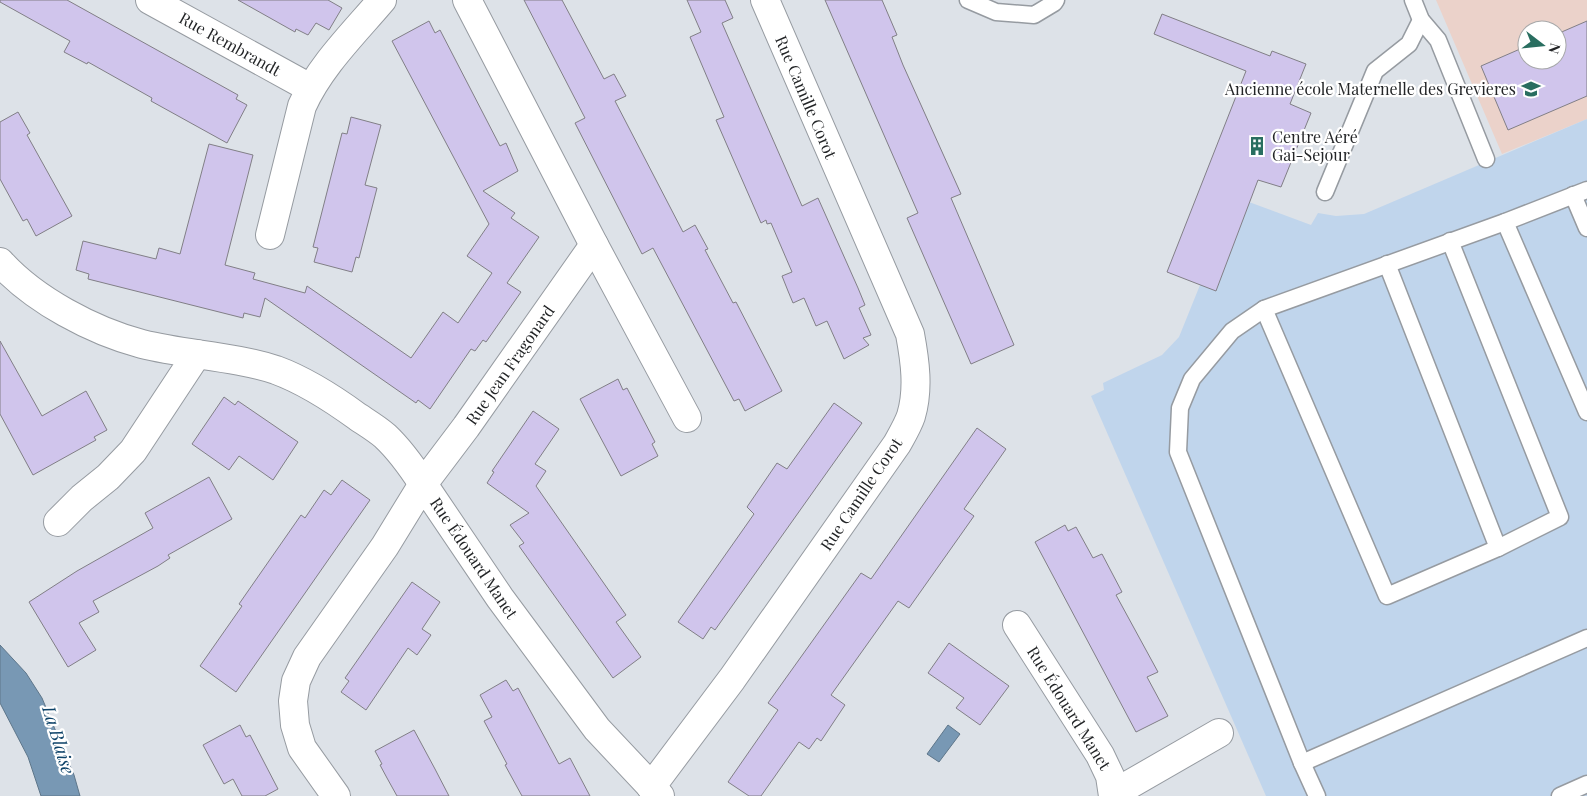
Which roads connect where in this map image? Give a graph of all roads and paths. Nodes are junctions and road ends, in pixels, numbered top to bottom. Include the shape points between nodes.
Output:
1 (150, 0) edge
2 (382, 0) edge
3 (467, 0) edge
4 (765, 0) edge
5 (968, 0) edge
6 (1056, 0) edge
7 (1413, 0) edge
8 (1421, 20) junction
9 (310, 88) junction
10 (1486, 159) dead end
11 (1325, 192) dead end
12 (1580, 193) edge
13 (1505, 222) junction
14 (1587, 228) edge
15 (270, 235) dead end
16 (1450, 241) junction
17 (594, 246) junction
18 (0, 262) edge
19 (1387, 264) junction
20 (1264, 309) junction
21 (197, 354) junction
22 (1587, 412) edge
23 (687, 418) dead end
24 (423, 484) junction
25 (58, 522) dead end
26 (1498, 548) junction
27 (1017, 625) dead end
28 (1587, 638) edge
29 (1219, 733) dead end
30 (1302, 762) junction
31 (1587, 784) edge
32 (655, 792) edge
33 (1113, 795) edge
34 (336, 796) edge
35 (1317, 796) edge
36 (1560, 796) edge

1 - 9 street, Rue Rembrandt
2 - 9 street
3 - 17 street
4 - 32 street, Rue Camille Corot via 910,334 916,389 911,416 897,444
5 - 6 lane via 996,12 1034,15
7 - 8 lane
8 - 10 lane via 1438,40
8 - 11 lane via 1409,44 1375,72
9 - 15 street via 302,106
12 - 13 lane
12 - 14 lane
13 - 16 lane
13 - 22 lane
16 - 19 lane
16 - 26 lane via 1560,517
17 - 23 street
17 - 24 street, Rue Jean Fragonard
18 - 21 street via 41,298 74,317 142,344
19 - 20 lane
19 - 26 lane
20 - 26 lane via 1387,596
20 - 30 lane via 1232,331 1192,379 1180,408 1178,452
21 - 24 street via 276,370 329,396 385,436
21 - 25 street via 133,451
24 - 32 street, Rue Édouard Manet via 500,598 597,729
24 - 34 street, Rue Édouard Manet via 385,546 307,657 296,681 293,701 302,748
27 - 33 street, Rue Édouard Manet via 1100,755 1110,776
28 - 30 lane
29 - 33 street, Rue Édouard Manet
30 - 35 lane
31 - 36 lane

